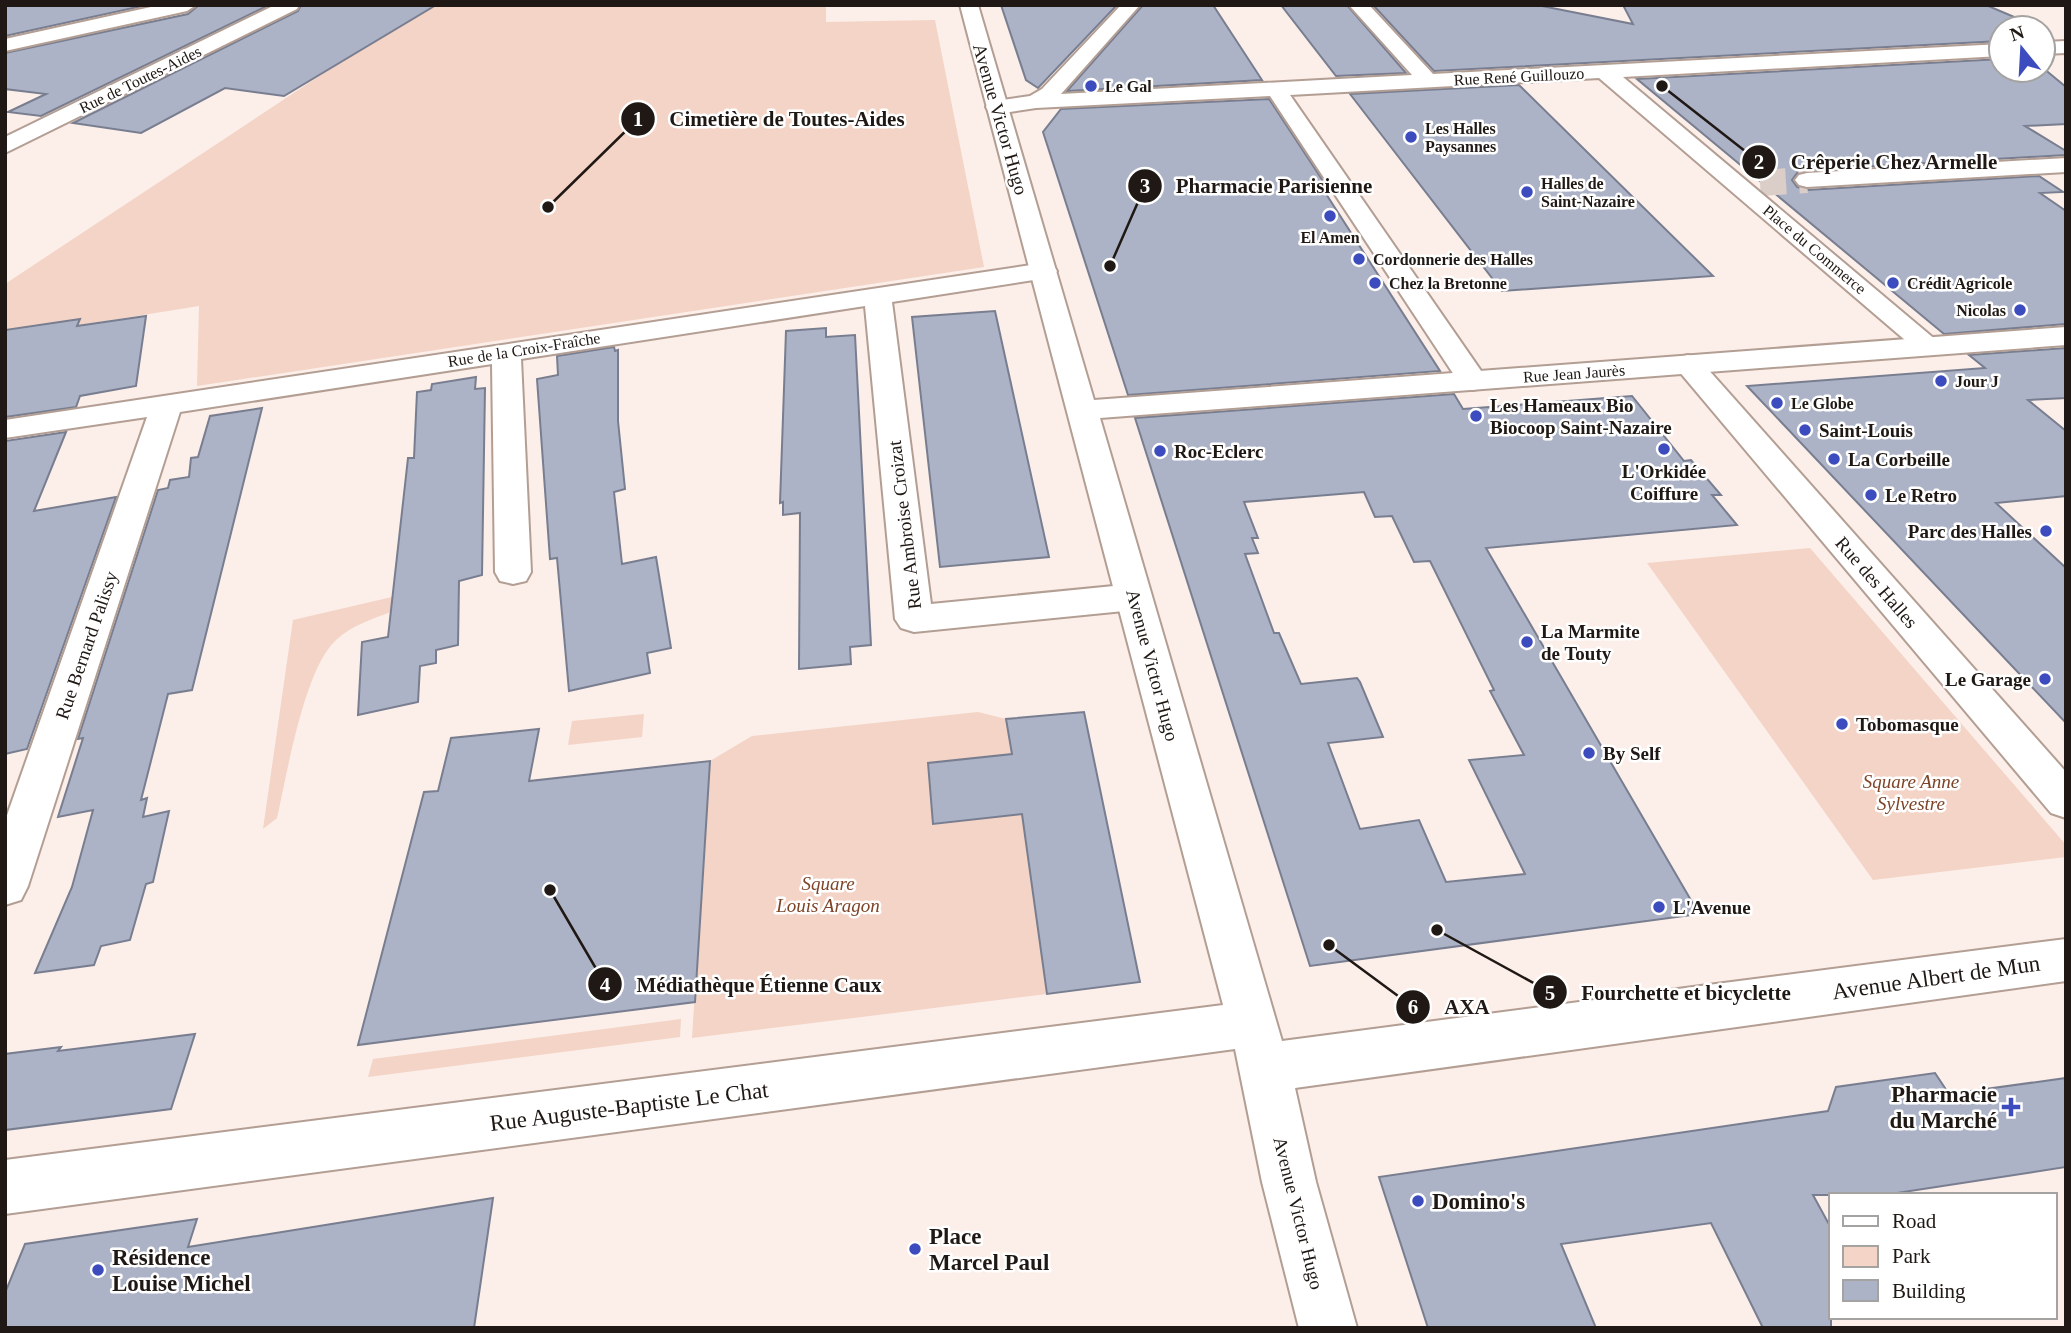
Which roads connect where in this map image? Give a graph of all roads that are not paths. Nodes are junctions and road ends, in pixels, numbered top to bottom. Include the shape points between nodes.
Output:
1 (187, 5) edge
2 (969, 5) edge
3 (1131, 5) edge
4 (1358, 5) edge
5 (278, 8) edge
6 (5, 45) edge
7 (1987, 51) edge
8 (1605, 72) junction
9 (1428, 81) junction
10 (1276, 89) junction
11 (1036, 102) junction
12 (997, 107) junction
13 (5, 146) edge
14 (2066, 165) edge
15 (1807, 180) tunnel mouth
16 (1044, 271) junction
17 (878, 296) junction
18 (2066, 336) edge
19 (1929, 346) junction
20 (506, 352) junction
21 (1688, 364) junction
22 (1473, 381) junction
23 (167, 404) junction
24 (1082, 411) junction
25 (5, 429) edge
26 (513, 572) dead end
27 (1134, 597) junction
28 (2066, 801) edge
29 (5, 886) edge
30 (2066, 960) edge
31 (1259, 1046) junction
32 (5, 1187) edge
33 (1328, 1328) edge

1 - 6 street
2 - 12 street, Avenue Victor Hugo
3 - 11 street via 1061,83
4 - 9 street
5 - 13 street, Rue de Toutes-Aides
7 - 8 street, Rue René Guillouzo
8 - 9 street, Rue René Guillouzo
8 - 19 street, Place du Commerce via 1749,183
9 - 10 street, Rue René Guillouzo
10 - 11 street, Rue René Guillouzo
10 - 22 street
11 - 12 street, Rue René Guillouzo
12 - 16 street, Avenue Victor Hugo
14 - 15 street
16 - 17 street, Rue de la Croix-Fraîche
16 - 24 street, Avenue Victor Hugo
17 - 20 street, Rue de la Croix-Fraîche
17 - 27 street, Rue Ambroise Croizat via 914,619
18 - 19 street, Rue Jean Jaurès
19 - 21 street, Rue Jean Jaurès
20 - 23 street, Rue de la Croix-Fraîche
20 - 26 street
21 - 22 street, Rue Jean Jaurès
21 - 28 street, Rue des Halles
22 - 24 street, Rue Jean Jaurès
23 - 25 street, Rue de la Croix-Fraîche
23 - 29 street, Rue Bernard Palissy
24 - 27 street, Avenue Victor Hugo
27 - 31 street, Avenue Victor Hugo
30 - 31 street, Avenue Albert de Mun via 1708,1008
31 - 32 street, Rue Auguste-Baptiste Le Chat
31 - 33 street, Avenue Victor Hugo

